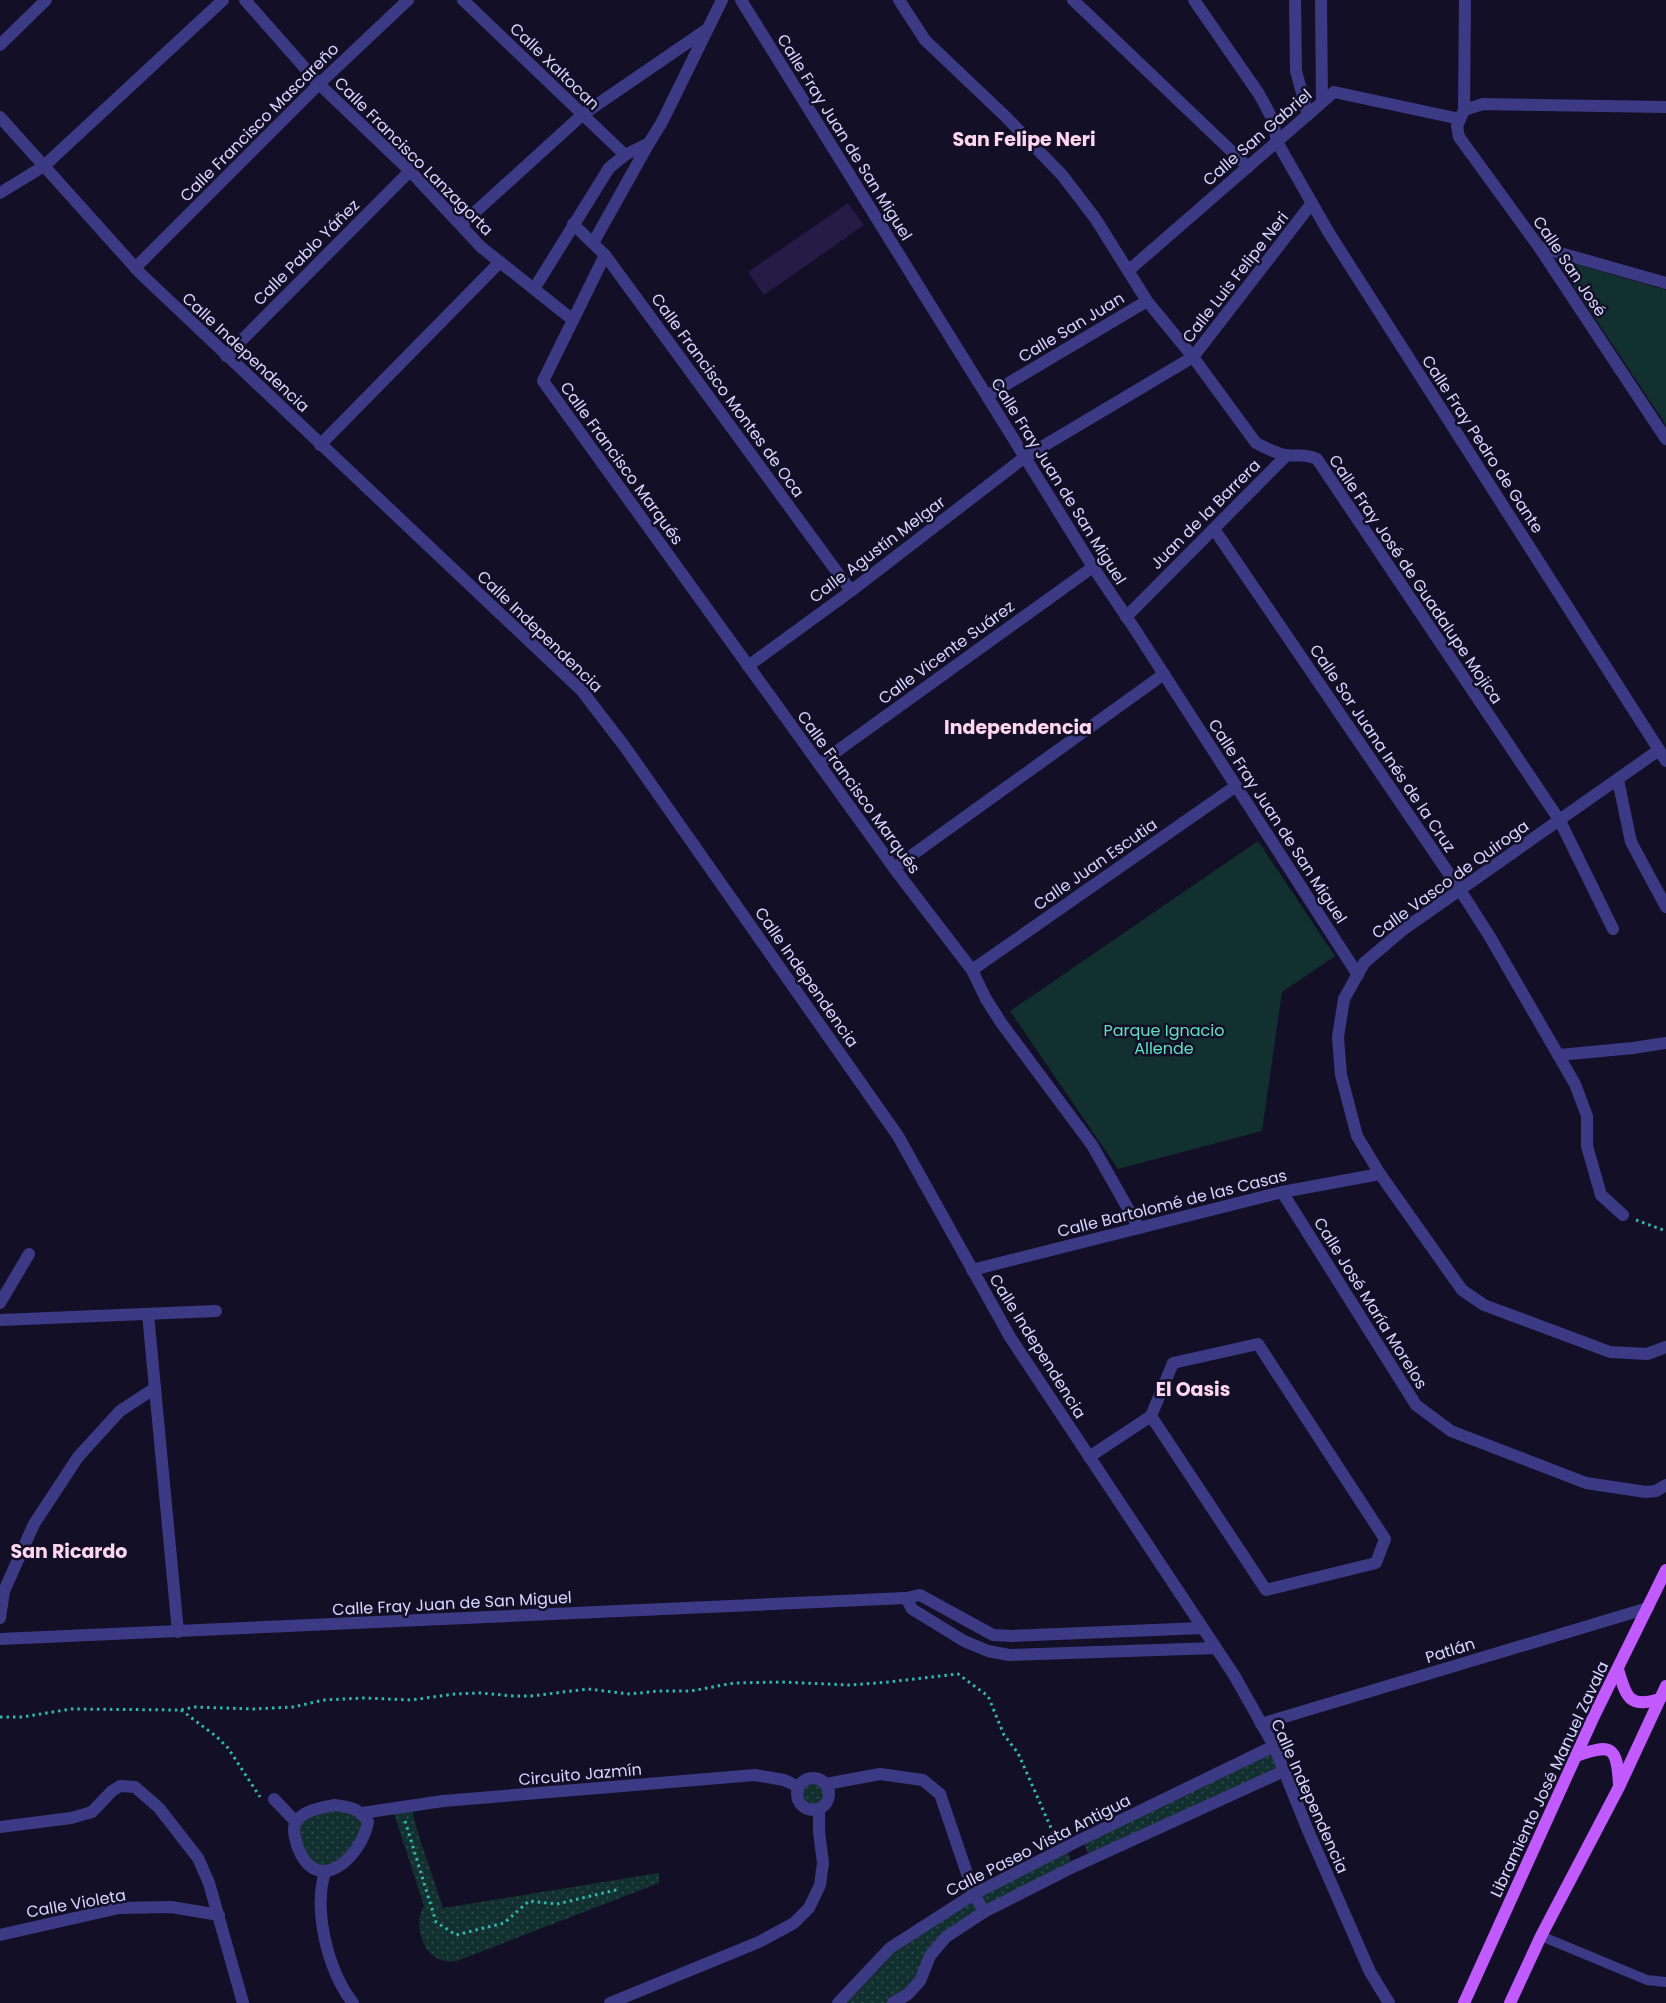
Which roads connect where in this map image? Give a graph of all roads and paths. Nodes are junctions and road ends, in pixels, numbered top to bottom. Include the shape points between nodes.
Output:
1 (46, 0) edge
2 (223, 0) edge
3 (245, 0) edge
4 (408, 0) edge
5 (463, 0) edge
6 (722, 0) edge
7 (741, 0) edge
8 (899, 0) edge
9 (1073, 0) edge
10 (1194, 0) edge
11 (1295, 0) edge
12 (1321, 0) edge
13 (1465, 0) edge
14 (708, 28) junction
15 (0, 45) edge
16 (318, 84) junction
17 (1322, 102) junction
18 (1666, 107) edge
19 (582, 115) junction
20 (1308, 115) junction
21 (1462, 115) junction
22 (0, 117) edge
23 (1277, 142) junction
24 (649, 143) junction
25 (625, 155) junction
26 (44, 166) junction
27 (1248, 167) junction
28 (410, 172) junction
29 (0, 193) edge
30 (1312, 204) junction
31 (572, 224) junction
32 (461, 226) junction
33 (593, 243) junction
34 (1539, 247) junction
35 (605, 255) junction
36 (500, 262) junction
37 (135, 268) junction
38 (1128, 271) junction
39 (1666, 283) edge
40 (534, 289) junction
41 (1147, 301) junction
42 (573, 320) junction
43 (226, 356) junction
44 (1193, 357) junction
45 (987, 396) junction
46 (1666, 439) edge
47 (320, 445) junction
48 (1286, 455) junction
49 (1025, 457) junction
50 (1214, 529) junction
51 (1093, 567) junction
52 (851, 591) junction
53 (1126, 617) junction
54 (748, 666) junction
55 (1164, 674) junction
56 (1659, 750) junction
57 (1666, 761) edge
58 (819, 764) junction
59 (1618, 780) junction
60 (1236, 786) junction
61 (1560, 820) junction
62 (894, 868) junction
63 (1460, 890) junction
64 (1666, 907) edge
65 (1613, 929) dead end
66 (972, 970) junction
67 (1358, 975) junction
68 (1666, 1043) edge
69 (1559, 1055) junction
70 (1380, 1174) junction
71 (1282, 1192) junction
72 (1623, 1215) joint
73 (1139, 1228) junction
74 (1666, 1231) edge
75 (28, 1254) dead end
76 (972, 1270) junction
77 (0, 1303) edge
78 (216, 1311) dead end
79 (148, 1314) junction
80 (0, 1320) edge
81 (1666, 1347) edge
82 (155, 1388) junction
83 (1152, 1416) junction
84 (1089, 1456) junction
85 (1666, 1485) edge
86 (1666, 1570) edge
87 (906, 1598) junction
88 (1648, 1608) junction
89 (0, 1618) edge
90 (1202, 1628) junction
91 (178, 1632) junction
92 (993, 1635) junction
93 (0, 1639) edge
94 (1216, 1648) junction
95 (988, 1652) junction
96 (1618, 1669) junction
97 (1666, 1686) edge
98 (1660, 1699) junction
99 (188, 1708) junction
100 (180, 1710) junction
101 (0, 1717) edge
102 (190, 1717) junction
103 (1261, 1724) junction
104 (1274, 1746) junction
105 (1576, 1756) junction
106 (1284, 1771) junction
107 (826, 1784) junction
108 (799, 1787) junction
109 (1620, 1787) junction
110 (274, 1799) joint
111 (402, 1808) junction
112 (819, 1810) junction
113 (362, 1813) junction
114 (296, 1822) junction
115 (0, 1827) edge
116 (1082, 1839) junction
117 (1061, 1850) junction
118 (1090, 1860) junction
119 (325, 1872) junction
120 (620, 1889) dead end
121 (974, 1894) junction
122 (984, 1912) junction
123 (219, 1915) junction
124 (0, 1935) edge
125 (1541, 1936) junction
126 (1666, 1982) edge
127 (244, 2003) edge
128 (353, 2003) edge
129 (610, 2003) edge
130 (838, 2003) edge
131 (893, 2003) edge
132 (1389, 2003) edge
133 (1464, 2003) edge
134 (1510, 2003) edge

1 - 15 street
2 - 26 street
3 - 16 street, Calle Francisco Lanzagorta
4 - 16 street, Calle Francisco Mascareño
5 - 19 street, Calle Xaltocan
6 - 14 street
7 - 45 street, Calle Fray Juan de San Miguel
8 - 38 street, Calle Fray José de Guadalupe Mojica via 925,40 1006,116 1062,175 1095,218
9 - 27 street
10 - 23 street, Calle Fray Pedro de Gante via 1259,94 1273,120
11 - 20 street via 1296,71
12 - 17 street
13 - 21 street, Calle San José
14 - 19 street
14 - 24 street
16 - 28 street, Calle Francisco Lanzagorta
16 - 37 street, Calle Francisco Mascareño
17 - 20 street, Calle San Gabriel
17 - 21 street, Calle San Gabriel via 1334,92
18 - 21 street, Calle San Gabriel via 1484,104
19 - 25 street, Calle Xaltocan
19 - 32 street
20 - 23 street, Calle San Gabriel
21 - 34 street, Calle San José via 1457,126 1459,136
22 - 26 street, Calle Independencia
23 - 27 street, Calle San Gabriel
23 - 30 street, Calle Fray Pedro de Gante
24 - 25 street
24 - 33 street
25 - 31 street via 609,168
26 - 29 street
26 - 37 street, Calle Independencia
27 - 38 street, Calle San Gabriel
28 - 32 street, Calle Francisco Lanzagorta
28 - 43 street, Calle Pablo Yáñez
30 - 44 street, Calle Luis Felipe Neri
30 - 56 street, Calle Fray Pedro de Gante
31 - 33 street, Calle Francisco Montes de Oca
31 - 40 street
32 - 36 street, Calle Francisco Lanzagorta
33 - 35 street, Calle Francisco Montes de Oca
34 - 39 street
34 - 46 street, Calle San José
35 - 42 street
35 - 52 street, Calle Francisco Montes de Oca
36 - 40 street, Calle Francisco Lanzagorta
36 - 47 street
37 - 43 street, Calle Independencia
38 - 41 street, Calle Fray José de Guadalupe Mojica
40 - 42 street, Calle Francisco Lanzagorta
41 - 44 street, Calle Fray José de Guadalupe Mojica
41 - 45 street, Calle San Juan
42 - 54 street, Calle Francisco Marqués via 543,381
43 - 47 street, Calle Independencia
44 - 48 street, Calle Fray José de Guadalupe Mojica via 1256,443
44 - 49 street, Calle Luis Felipe Neri
45 - 49 street, Calle Fray Juan de San Miguel
47 - 76 street, Calle Independencia via 582,691 631,755 898,1136
48 - 50 street, Juan de la Barrera
48 - 61 street, Calle Fray José de Guadalupe Mojica via 1307,454 1317,459
49 - 51 street, Calle Fray Juan de San Miguel
49 - 52 street, Calle Agustín Melgar
50 - 53 street, Juan de la Barrera
50 - 63 street, Calle Sor Juana Inés de la Cruz
51 - 53 street, Calle Fray Juan de San Miguel
51 - 58 street, Calle Vicente Suárez
52 - 54 street, Calle Agustín Melgar
53 - 55 street, Calle Fray Juan de San Miguel
54 - 58 street, Calle Francisco Marqués
55 - 60 street, Calle Fray Juan de San Miguel
55 - 62 street
56 - 57 street, Calle Fray Pedro de Gante
56 - 59 street, Calle Vasco de Quiroga
58 - 62 street, Calle Francisco Marqués
59 - 61 street, Calle Vasco de Quiroga
59 - 64 street via 1632,842
60 - 66 street, Calle Juan Escutia
60 - 67 street, Calle Fray Juan de San Miguel
61 - 63 street, Calle Vasco de Quiroga
61 - 65 street, Calle Fray José de Guadalupe Mojica
62 - 66 street, Calle Francisco Marqués
63 - 67 street, Calle Vasco de Quiroga via 1404,929 1364,963
63 - 69 street, Calle Sor Juana Inés de la Cruz
66 - 73 street, Calle Francisco Marqués via 996,1016 1092,1145
67 - 70 street, Calle Vasco de Quiroga via 1344,999 1338,1037 1341,1075 1358,1136
68 - 69 street
69 - 72 street, Calle Sor Juana Inés de la Cruz via 1587,1116 1587,1146 1602,1195
70 - 71 street, Calle Bartolomé de las Casas
70 - 81 street, Calle Vasco de Quiroga via 1462,1290 1484,1305 1610,1352 1647,1354
71 - 73 street, Calle Bartolomé de las Casas
71 - 85 street, Calle José María Morelos via 1416,1405 1451,1431 1586,1483 1646,1492
72 - 74 path
73 - 76 street, Calle Bartolomé de las Casas
75 - 77 street
76 - 84 street, Calle Independencia via 1010,1337
78 - 79 street
79 - 80 street
79 - 82 street
82 - 89 street via 120,1411 78,1457 34,1524 4,1591
82 - 91 street
83 - 83 street via 1266,1590 1376,1564 1385,1539 1258,1344 1173,1363
83 - 84 street
84 - 90 street, Calle Independencia
86 - 88 main road, Libramiento José Manuel Zavala
87 - 91 street, Calle Fray Juan de San Miguel
87 - 92 street, Calle Fray Juan de San Miguel via 920,1595
87 - 95 street via 912,1609
88 - 96 main road, Libramiento José Manuel Zavala
88 - 103 street, Patlán
90 - 92 street, Calle Fray Juan de San Miguel
90 - 94 street, Calle Independencia
91 - 93 street, Calle Fray Juan de San Miguel
92 - 95 street
94 - 95 street via 1008,1655
94 - 103 street, Calle Independencia
96 - 98 main road via 1625,1693 1631,1700 1640,1703
96 - 105 main road, Libramiento José Manuel Zavala
97 - 98 main road
98 - 109 main road
99 - 100 path
99 - 102 path
99 - 117 path via 293,1707 324,1700 411,1700 481,1693 531,1696 588,1689 630,1694 691,1691 734,1683 848,1684 958,1674 988,1696 1004,1735 1018,1752
100 - 101 path via 71,1710
100 - 102 path
102 - 110 path via 228,1748 260,1797
103 - 104 street, Calle Independencia
104 - 106 street, Calle Independencia
104 - 116 street, Calle Paseo Vista Antigua
105 - 109 main road via 1607,1749 1614,1754 1618,1764
105 - 133 main road, Libramiento José Manuel Zavala
106 - 118 street
106 - 132 street, Calle Independencia via 1370,1972
107 - 108 street via 812,1778
107 - 112 street via 830,1796
107 - 121 street via 880,1774 923,1780 940,1794
108 - 111 street, Circuito Jazmín via 784,1780 755,1775 444,1801
108 - 112 street via 797,1796 801,1805 809,1810
109 - 125 main road
110 - 114 street
111 - 113 street, Circuito Jazmín
111 - 120 path via 436,1922 456,1935 504,1923 529,1901 557,1904
112 - 129 street via 820,1884 810,1908 794,1923 759,1942
113 - 114 street via 353,1807 334,1805 307,1812
113 - 119 street via 368,1822 366,1832 348,1860
114 - 119 street via 294,1834 304,1861 311,1868
115 - 123 street via 72,1818 92,1812 120,1786 135,1787 159,1808 198,1858
116 - 117 street, Calle Paseo Vista Antigua
116 - 118 street
117 - 121 street, Calle Paseo Vista Antigua
118 - 122 street
119 - 128 street via 321,1885 329,1958
121 - 122 street
121 - 130 street, Calle Paseo Vista Antigua via 890,1948
122 - 131 street via 946,1937 930,1956 920,1981
123 - 124 street, Calle Violeta via 171,1907 119,1908
123 - 127 street
125 - 126 lane via 1646,1980
125 - 134 main road

